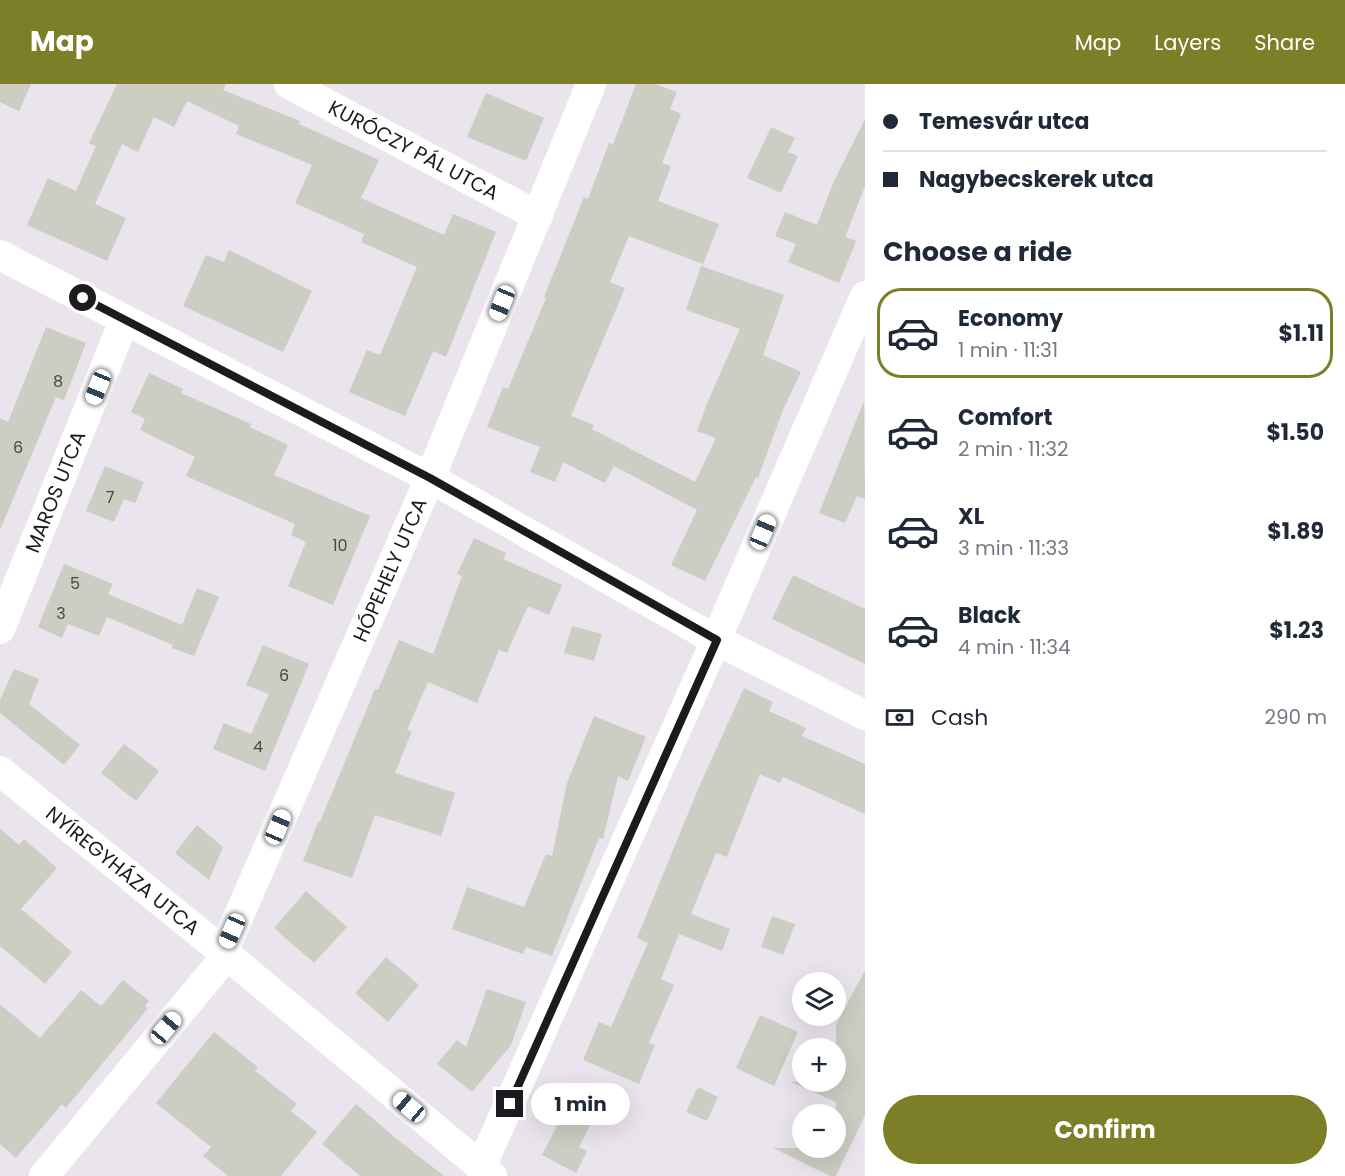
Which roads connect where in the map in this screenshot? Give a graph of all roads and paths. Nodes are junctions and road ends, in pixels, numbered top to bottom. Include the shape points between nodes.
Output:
1 (289, 84) edge
2 (591, 84) edge
3 (538, 216) junction
4 (0, 255) edge
5 (865, 296) edge
6 (124, 321) junction
7 (430, 478) junction
8 (0, 629) edge
9 (717, 640) junction
10 (865, 715) edge
11 (0, 771) edge
12 (225, 953) junction
13 (487, 1172) edge
14 (44, 1176) edge

1 - 3 street, KURÓCZY PÁL UTCA
2 - 3 street, HÓPEHELY UTCA
3 - 7 street, HÓPEHELY UTCA
4 - 6 street
5 - 9 street
6 - 7 street
6 - 8 street, MAROS UTCA
7 - 9 street
7 - 12 street, HÓPEHELY UTCA
9 - 10 street
9 - 13 street
11 - 12 street, NYÍREGYHÁZA UTCA
12 - 13 street, NYÍREGYHÁZA UTCA
12 - 14 street, HÓPEHELY UTCA

